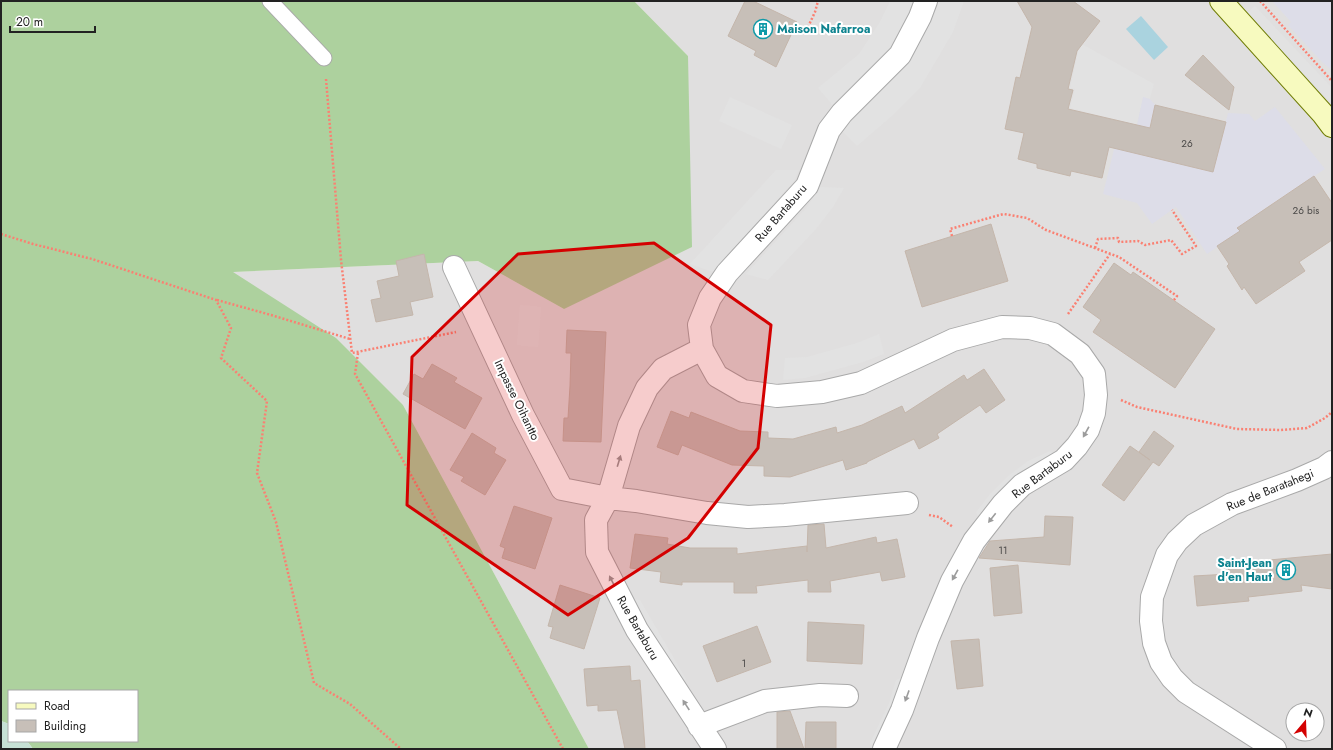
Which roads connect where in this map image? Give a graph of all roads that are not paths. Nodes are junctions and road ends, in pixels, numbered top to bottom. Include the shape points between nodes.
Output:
1 (270, 1) edge
2 (926, 1) edge
3 (1221, 1) edge
4 (324, 58) road end
5 (1332, 126) edge
6 (454, 267) dead end
7 (702, 350) junction
8 (1332, 462) edge
9 (608, 498) junction
10 (907, 503) road end
11 (847, 696) dead end
12 (699, 726) junction
13 (715, 749) edge
14 (884, 749) edge
15 (1275, 749) edge

1 - 4 lane
2 - 7 street, Rue Bartaburu via 900,55 829,130 807,186 727,273 710,298 699,325
3 - 5 street
6 - 9 street, Impasse Oihantto via 523,415 562,489
9 -> 7 street, Rue Bartaburu via 629,426 647,388 663,369
7 -> 14 street, Rue Bartaburu via 717,376 743,391 777,396 822,392 861,383 953,340 1002,327 1030,328 1052,334 1080,354 1094,374 1094,413 1088,430 1077,446 1064,460 1022,485 1003,504 974,541 952,581 902,710
8 - 15 street, Rue de Baratahegi via 1296,480 1232,504 1194,525 1167,555 1152,597 1151,621 1154,643 1161,662 1172,678 1186,692
9 - 10 street via 748,517
12 -> 9 street, Rue Bartaburu via 636,630 597,552 596,520
11 - 12 street via 820,695 765,701
12 - 13 street, Rue Bartaburu

